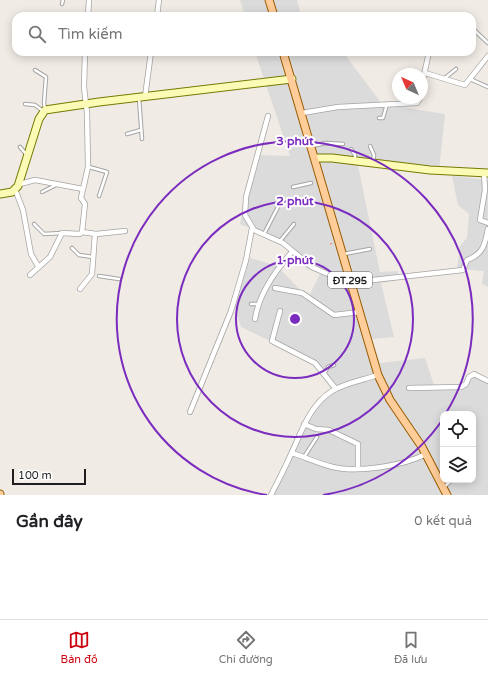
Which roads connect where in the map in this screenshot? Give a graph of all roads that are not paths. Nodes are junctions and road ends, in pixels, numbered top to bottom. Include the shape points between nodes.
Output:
1 (62, 0) edge
2 (89, 0) edge
3 (159, 0) edge
4 (269, 0) edge
5 (62, 4) dead end
6 (88, 12) edge
7 (158, 12) edge
8 (273, 12) edge
9 (476, 32) edge
10 (488, 43) edge
11 (85, 56) edge
12 (150, 56) edge
13 (284, 56) edge
14 (428, 56) edge
15 (488, 56) edge
16 (426, 68) edge
17 (456, 69) dead end
18 (35, 70) dead end
19 (428, 74) edge
20 (292, 79) junction
21 (443, 79) junction
22 (470, 79) junction
23 (488, 87) edge
24 (142, 97) junction
25 (25, 104) dead end
26 (85, 104) junction
27 (387, 104) junction
28 (392, 104) edge
29 (44, 111) junction
30 (302, 113) junction
31 (268, 116) dead end
32 (379, 118) dead end
33 (141, 130) junction
34 (127, 134) dead end
35 (142, 139) dead end
36 (342, 144) dead end
37 (311, 146) junction
38 (370, 146) dead end
39 (20, 147) dead end
40 (350, 149) dead end
41 (28, 155) junction
42 (314, 158) junction
43 (355, 160) junction
44 (372, 162) junction
45 (88, 167) junction
46 (486, 173) edge
47 (311, 183) dead end
48 (59, 184) junction
49 (18, 186) junction
50 (293, 187) dead end
51 (83, 188) junction
52 (42, 192) dead end
53 (0, 194) edge
54 (99, 196) dead end
55 (279, 205) dead end
56 (488, 223) edge
57 (34, 224) dead end
58 (294, 224) dead end
59 (252, 228) junction
60 (488, 229) edge
61 (125, 231) dead end
62 (82, 232) junction
63 (62, 233) junction
64 (95, 234) junction
65 (264, 234) junction
66 (280, 241) junction
67 (72, 248) dead end
68 (370, 249) dead end
69 (292, 252) junction
70 (344, 254) junction
71 (94, 257) junction
72 (38, 266) junction
73 (30, 275) dead end
74 (95, 275) junction
75 (120, 279) dead end
76 (351, 281) junction
77 (276, 288) dead end
78 (80, 289) dead end
79 (252, 304) dead end
80 (259, 304) junction
81 (280, 311) dead end
82 (360, 312) junction
83 (255, 319) dead end
84 (334, 365) dead end
85 (324, 374) junction
86 (378, 375) junction
87 (488, 381) edge
88 (408, 388) dead end
89 (336, 389) junction
90 (190, 412) dead end
91 (304, 424) junction
92 (317, 437) dead end
93 (292, 453) junction
94 (426, 454) junction
95 (304, 457) junction
96 (358, 468) junction
97 (449, 483) edge
98 (444, 488) junction
99 (271, 495) edge
100 (447, 495) edge

1 - 5 lane
2 - 6 street
3 - 7 street
4 - 8 main road
9 - 10 lane
11 - 26 street
12 - 24 street
13 - 20 main road, ĐT.295
14 - 16 street
15 - 22 street
17 - 21 lane
18 - 29 lane via 46,77
19 - 21 street
20 - 24 street
20 - 30 main road, ĐT.295
21 - 22 street via 465,86
22 - 23 lane
24 - 26 street
24 - 33 lane
25 - 29 lane via 35,105
26 - 29 street
26 - 45 street
27 - 28 street
27 - 30 street via 338,107
27 - 32 lane via 383,118
29 - 41 street
30 - 37 main road, ĐT.295
31 - 59 street via 244,209
33 - 34 lane
33 - 35 lane
36 - 37 lane via 326,143
37 - 42 main road, ĐT.295
38 - 44 lane via 374,155
39 - 41 lane
40 - 43 lane via 356,155
41 - 49 street
42 - 43 street
42 - 70 main road, ĐT.295 via 319,181
43 - 44 street
44 - 46 street via 430,170
45 - 51 street
45 - 54 lane via 107,172
46 - 56 street via 480,220
47 - 50 lane
48 - 49 street via 35,180
48 - 51 street
48 - 52 lane
49 - 53 street
49 - 72 street via 31,254
51 - 62 street
55 - 65 lane
57 - 63 lane via 44,234
58 - 66 lane
59 - 65 street
59 - 90 street via 246,260 230,311
60 - 76 street via 484,249 476,257 467,260 463,270
61 - 64 street
62 - 63 street
62 - 64 street
63 - 72 street via 50,257
64 - 71 street
65 - 66 street
66 - 69 street
67 - 71 lane via 79,255
68 - 70 lane
69 - 76 street via 318,270
69 - 80 street via 272,277
70 - 76 main road, ĐT.295
71 - 74 street
72 - 73 street
74 - 75 lane
74 - 78 street
76 - 82 main road, ĐT.295
77 - 82 street via 302,293 334,315
79 - 80 lane
80 - 83 street
81 - 85 street via 272,341 315,363
82 - 86 main road, ĐT.295
84 - 85 lane via 328,367
85 - 89 street
86 - 89 street
86 - 94 main road, ĐT.295 via 390,400
87 - 88 street via 474,374 461,387
89 - 91 street via 314,408
91 - 93 street
91 - 96 street via 316,429 329,430 358,444
92 - 95 lane
93 - 95 street
93 - 99 street
94 - 96 street via 390,466
94 - 98 main road, ĐT.295
95 - 96 street via 332,467
97 - 98 lane
98 - 100 main road, ĐT.295

